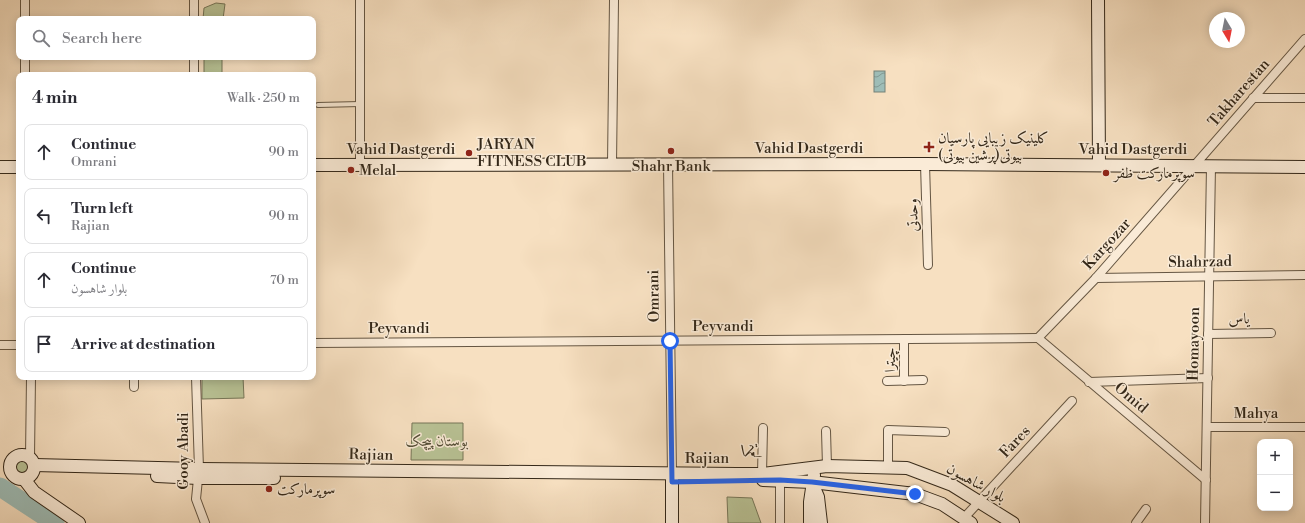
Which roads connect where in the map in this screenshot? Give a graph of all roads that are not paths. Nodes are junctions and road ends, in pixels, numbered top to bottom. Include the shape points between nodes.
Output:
1 (25, 0) edge
2 (194, 0) edge
3 (360, 0) edge
4 (614, 0) edge
5 (1098, 0) edge
6 (25, 16) edge
7 (194, 16) edge
8 (1305, 39) edge
9 (25, 60) edge
10 (194, 60) edge
11 (25, 72) edge
12 (194, 72) edge
13 (1253, 98) junction
14 (1305, 98) edge
15 (360, 104) junction
16 (318, 105) dead end
17 (612, 164) junction
18 (668, 164) junction
19 (925, 164) junction
20 (360, 165) junction
21 (1098, 165) junction
22 (316, 166) edge
23 (1194, 166) junction
24 (1211, 166) junction
25 (1305, 166) edge
26 (0, 167) edge
27 (16, 167) edge
28 (928, 265) dead end
29 (1305, 275) edge
30 (1209, 276) junction
31 (1096, 278) junction
32 (1271, 333) dead end
33 (1208, 334) junction
34 (1038, 338) junction
35 (904, 339) junction
36 (670, 341) junction
37 (316, 343) edge
38 (0, 345) edge
39 (16, 345) edge
40 (1208, 378) junction
41 (31, 380) edge
42 (134, 380) edge
43 (196, 380) edge
44 (924, 380) dead end
45 (887, 381) dead end
46 (904, 381) junction
47 (1089, 382) junction
48 (134, 387) dead end
49 (1072, 401) dead end
50 (1207, 427) junction
51 (1305, 427) edge
52 (763, 428) dead end
53 (826, 431) dead end
54 (945, 432) dead end
55 (33, 464) junction
56 (821, 467) junction
57 (5, 468) edge
58 (888, 468) junction
59 (199, 473) junction
60 (762, 474) junction
61 (672, 478) junction
62 (24, 479) junction
63 (780, 480) junction
64 (1206, 480) junction
65 (812, 482) junction
66 (979, 501) junction
67 (1146, 509) dead end
68 (967, 521) edge
69 (79, 523) edge
70 (205, 523) edge
71 (672, 523) edge
72 (780, 523) edge
73 (810, 523) edge
74 (821, 523) edge
75 (1013, 523) edge
76 (1136, 523) edge
77 (1205, 523) edge

1 - 6 street
2 - 7 street
3 - 15 street
4 - 17 street
5 - 21 main road
8 - 13 street, Takharestan
9 - 11 street
10 - 12 street
13 - 14 street
13 - 23 street, Takharestan
15 - 16 lane
15 - 20 street
17 - 18 main road, Vahid Dastgerdi
17 - 20 main road, Vahid Dastgerdi
18 - 19 main road, Vahid Dastgerdi
18 - 36 street, Omrani
19 - 21 main road, Vahid Dastgerdi
19 - 28 street, وحدتی
20 - 22 main road, Vahid Dastgerdi
21 - 23 main road, Vahid Dastgerdi
23 - 24 main road, Vahid Dastgerdi
23 - 31 street, Kargozar
24 - 25 main road, Vahid Dastgerdi
24 - 30 street, Homayoon
26 - 27 main road
29 - 30 street, Shahrzad
30 - 31 street, Shahrzad
30 - 33 street, Homayoon
31 - 34 street, Kargozar
32 - 33 street, یاس
33 - 40 street, Homayoon
34 - 35 street, Peyvandi
34 - 47 street, Omid
35 - 36 street, Peyvandi
35 - 46 street, چیترا
36 - 37 street, Peyvandi
36 - 61 street, Omrani
38 - 39 street
40 - 47 street
40 - 50 street, Homayoon
41 - 55 street
42 - 48 street
43 - 59 street, Gooy Abadi
44 - 46 street, چیترا
45 - 46 street, چیترا
47 - 64 street, Omid
49 - 66 street, Fares
50 - 51 street, Mahya
50 - 64 street, Homayoon
52 - 60 street, یکم
53 - 56 street
54 - 58 street via 888,430
55 - 57 main road, Rajian via 20,455 15,456
55 - 59 main road, Rajian
55 - 62 main road via 28,477
56 - 58 main road, بلوار شاهسون
56 - 60 main road, Rajian
56 - 65 main road
57 - 62 main road via 14,477
58 - 66 main road, بلوار شاهسون via 907,468 952,485
59 - 61 main road, Rajian
59 - 70 street, Gooy Abadi via 196,499
60 - 61 main road, Rajian
61 - 63 main road, Rajian
61 - 71 main road, Omrani
62 - 69 main road via 34,492
63 - 65 main road, Rajian
63 - 72 street
64 - 77 street, Homayoon
65 - 68 main road via 915,494 942,504
65 - 73 main road
65 - 74 main road via 818,497
66 - 68 street, Fares
66 - 75 main road, بلوار شاهسون
67 - 76 street

